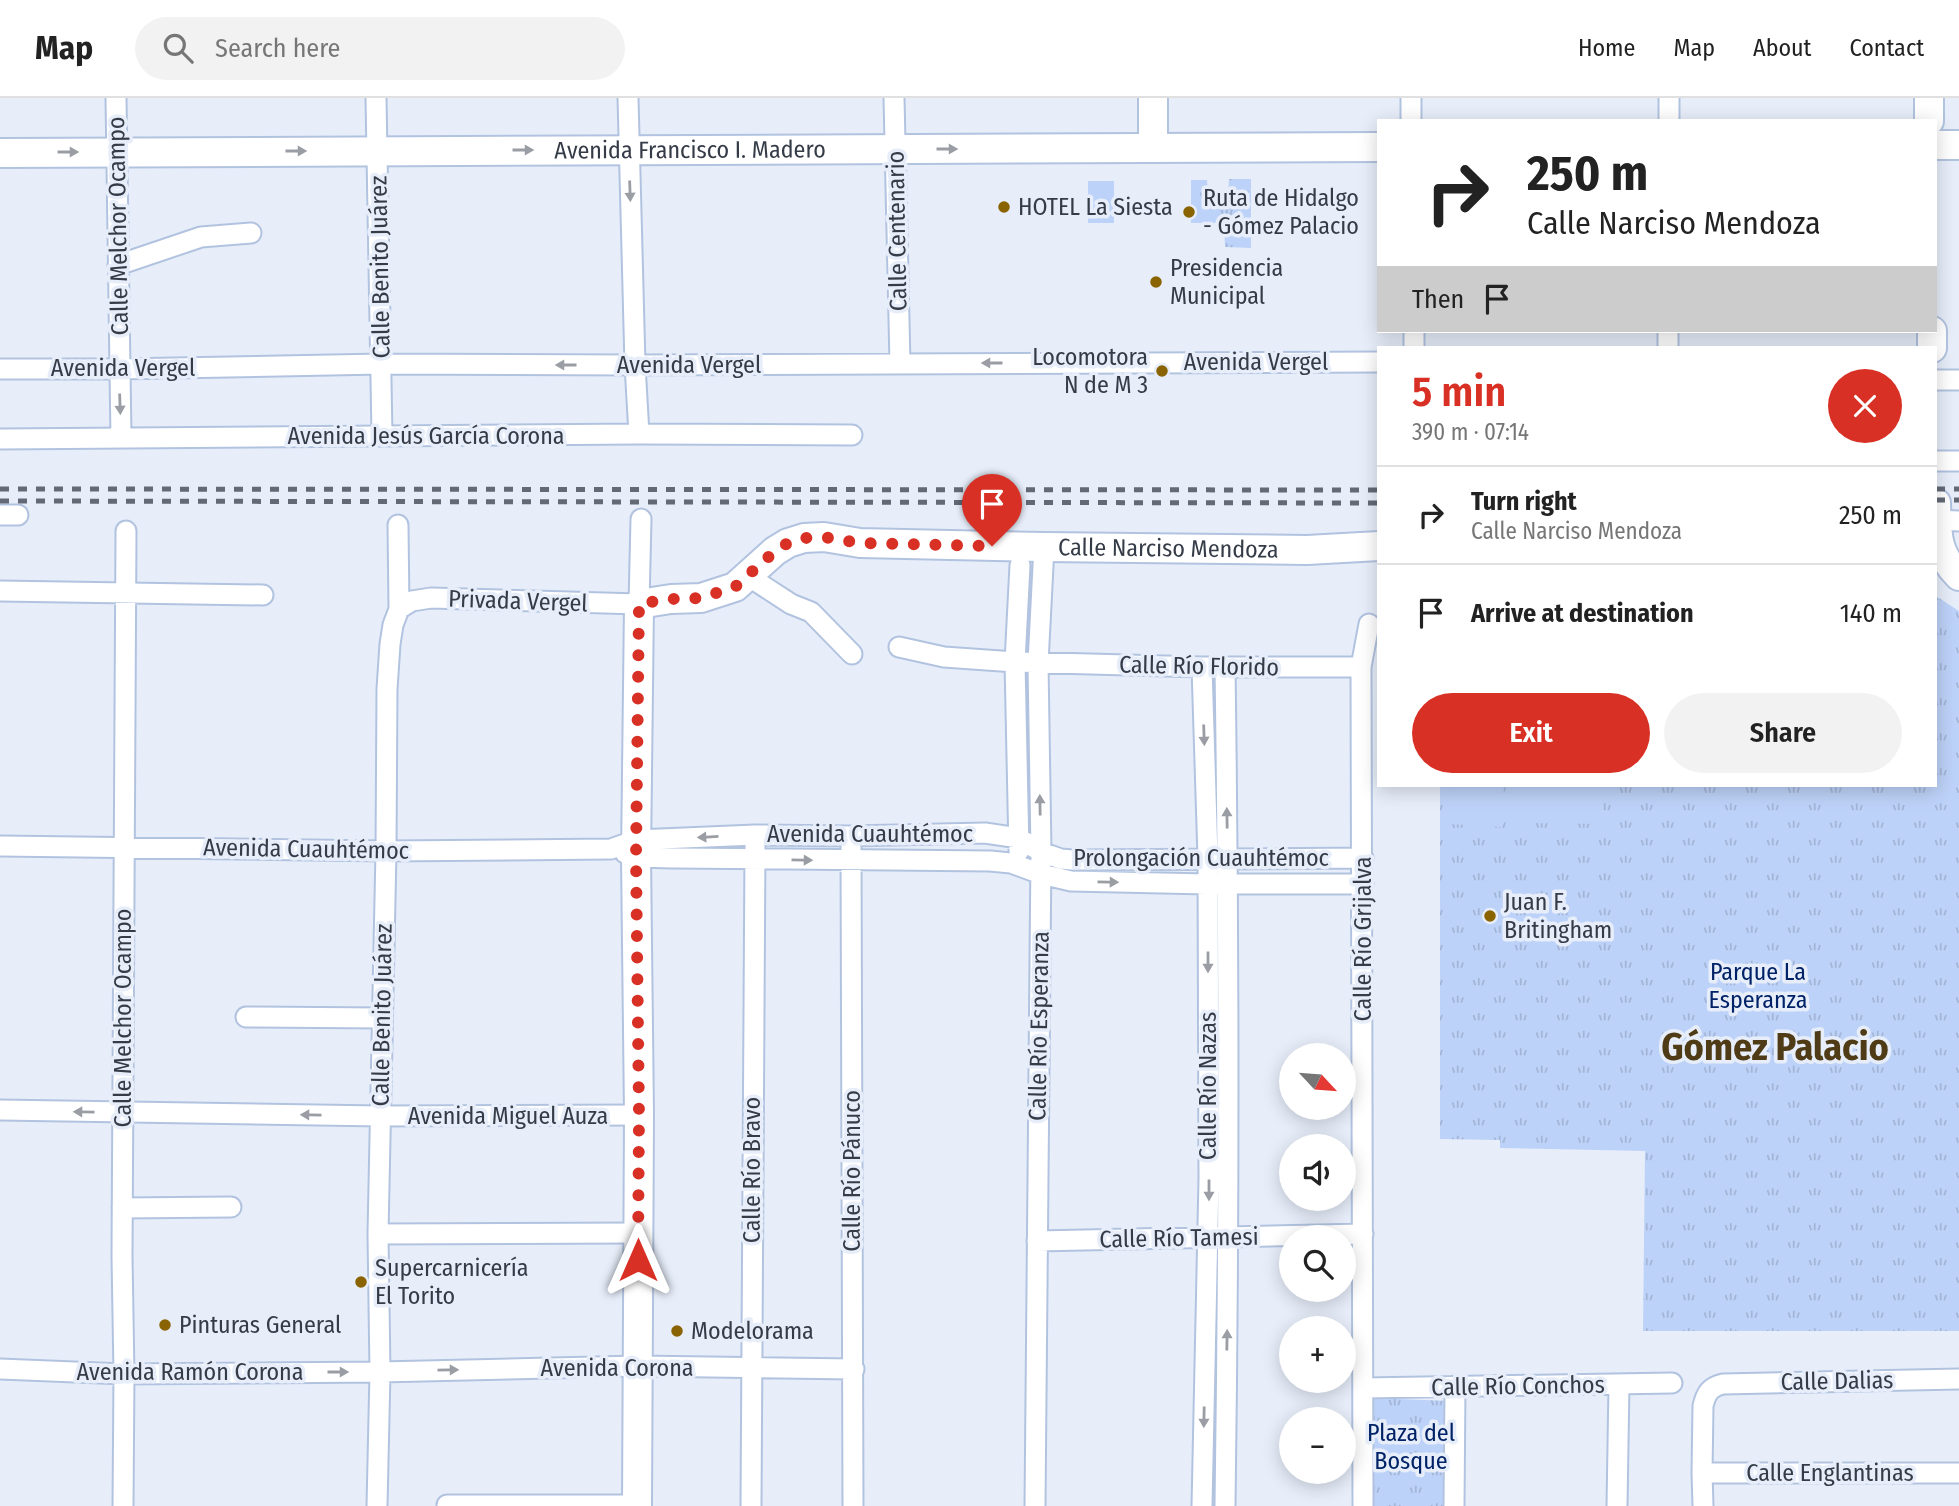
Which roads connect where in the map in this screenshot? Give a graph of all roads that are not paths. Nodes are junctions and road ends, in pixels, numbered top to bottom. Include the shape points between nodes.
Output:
1 (116, 98) edge
2 (376, 98) edge
3 (628, 98) edge
4 (894, 98) edge
5 (1153, 98) edge
6 (1411, 98) edge
7 (1669, 98) edge
8 (1929, 98) edge
9 (1411, 119) edge
10 (1669, 119) edge
11 (1929, 119) edge
12 (1937, 145) edge
13 (1959, 145) edge
14 (1377, 147) edge
15 (1153, 148) junction
16 (895, 149) junction
17 (629, 150) junction
18 (377, 151) junction
19 (117, 152) junction
20 (0, 153) edge
21 (251, 233) dead end
22 (118, 265) junction
23 (1377, 362) edge
24 (382, 364) junction
25 (900, 364) junction
26 (635, 365) junction
27 (0, 369) edge
28 (119, 369) junction
29 (1937, 380) edge
30 (1959, 380) edge
31 (639, 434) junction
32 (852, 435) dead end
33 (383, 436) junction
34 (121, 438) junction
35 (0, 439) edge
36 (1937, 461) edge
37 (1959, 461) edge
38 (641, 519) dead end
39 (1937, 520) edge
40 (1959, 521) edge
41 (398, 525) dead end
42 (1937, 528) edge
43 (126, 531) dead end
44 (1377, 546) edge
45 (1044, 547) junction
46 (1020, 565) dead end
47 (748, 576) junction
48 (1959, 576) edge
49 (1937, 577) edge
50 (1959, 587) edge
51 (0, 591) edge
52 (126, 593) junction
53 (263, 595) dead end
54 (639, 604) junction
55 (399, 609) junction
56 (1369, 624) dead end
57 (899, 647) dead end
58 (852, 654) dead end
59 (1015, 662) junction
60 (1038, 663) junction
61 (1202, 667) junction
62 (1225, 667) junction
63 (1361, 667) junction
64 (755, 835) junction
65 (851, 836) junction
66 (1019, 838) junction
67 (0, 846) edge
68 (124, 847) junction
69 (628, 849) junction
70 (386, 851) junction
71 (1041, 852) junction
72 (1363, 858) junction
73 (755, 859) junction
74 (1218, 859) junction
75 (851, 860) junction
76 (1019, 866) junction
77 (1041, 874) junction
78 (1207, 884) junction
79 (1228, 884) junction
80 (1363, 884) junction
81 (246, 1017) dead end
82 (382, 1018) junction
83 (0, 1110) edge
84 (123, 1112) junction
85 (639, 1115) junction
86 (380, 1116) junction
87 (231, 1207) dead end
88 (122, 1208) junction
89 (638, 1233) junction
90 (378, 1234) junction
91 (1363, 1234) junction
92 (1209, 1237) junction
93 (1229, 1237) junction
94 (1037, 1241) junction
95 (638, 1366) junction
96 (751, 1368) junction
97 (0, 1369) edge
98 (853, 1369) junction
99 (380, 1372) junction
100 (124, 1374) junction
101 (1959, 1379) edge
102 (1672, 1383) dead end
103 (1619, 1384) junction
104 (1455, 1386) junction
105 (1364, 1388) junction
106 (1702, 1473) junction
107 (1959, 1473) edge
108 (447, 1505) edge
109 (637, 1505) edge
110 (123, 1506) edge
111 (377, 1506) edge
112 (751, 1506) edge
113 (853, 1506) edge
114 (1035, 1506) edge
115 (1202, 1506) edge
116 (1225, 1506) edge
117 (1363, 1506) edge
118 (1454, 1506) edge
119 (1617, 1506) edge
120 (1703, 1506) edge

1 - 19 street, Calle Melchor Ocampo
2 - 18 street, Calle Benito Juárez
3 - 17 street
4 - 16 street, Calle Centenario
5 - 15 street
6 - 9 street
7 - 10 street
8 - 11 street
12 - 13 street
14 - 15 street, Avenida Francisco I. Madero
16 -> 15 street, Avenida Francisco I. Madero
16 - 17 street, Avenida Francisco I. Madero
16 - 25 street, Calle Centenario
18 -> 17 street, Avenida Francisco I. Madero
17 -> 26 street
19 -> 18 street, Avenida Francisco I. Madero
18 - 24 street, Calle Benito Juárez
20 -> 19 street, Avenida Francisco I. Madero
19 - 22 street, Calle Melchor Ocampo
21 - 22 street via 201,237
22 - 28 street, Calle Melchor Ocampo
23 -> 25 street, Avenida Vergel
26 -> 24 street, Avenida Vergel
24 - 28 street, Avenida Vergel
24 - 33 street, Calle Benito Juárez
25 - 26 street, Avenida Vergel
26 - 31 street
27 - 28 street, Avenida Vergel
28 -> 34 street, Calle Melchor Ocampo
29 - 30 street
31 - 32 street, Avenida Jesús García Corona
31 - 33 street, Avenida Jesús García Corona
33 - 34 street, Avenida Jesús García Corona
34 - 35 street, Avenida Jesús García Corona
36 - 37 street
38 - 54 street
39 - 40 street
41 - 55 street, Calle Benito Juárez
42 - 48 street via 1944,559
43 - 52 street, Calle Melchor Ocampo
44 - 45 street, Calle Narciso Mendoza via 1307,550
45 - 47 street, Calle Narciso Mendoza via 804,538 775,551
45 - 60 street, Calle Río Esperanza
46 - 59 street
47 - 54 street, Calle Narciso Mendoza via 735,587 701,598
47 - 58 street via 811,612
49 - 50 street
51 - 52 street
52 - 53 street
52 - 68 street, Calle Melchor Ocampo
54 - 55 street, Privada Vergel via 431,598
54 - 69 street
55 - 70 street, Calle Benito Juárez via 390,644 387,689
56 - 63 street, Calle Río Grijalva
57 - 59 street, Calle Río Florido via 944,657
59 - 60 street, Calle Río Florido
59 - 66 street
60 - 61 street, Calle Río Florido
71 -> 60 street, Calle Río Esperanza
61 - 62 street, Calle Río Florido
61 -> 74 street, Calle Río Nazas
62 - 63 street, Calle Río Florido
74 -> 62 street, Calle Río Nazas
63 - 72 street, Calle Río Grijalva
64 - 65 street, Avenida Cuauhtémoc
64 -> 69 street, Avenida Cuauhtémoc
64 - 73 street, Calle Río Bravo
65 - 66 street, Avenida Cuauhtémoc via 985,833
65 - 75 street, Calle Río Pánuco
66 - 71 street, Avenida Cuauhtémoc
66 - 76 street
67 - 68 street, Avenida Cuauhtémoc
68 - 70 street, Avenida Cuauhtémoc
68 - 84 street, Calle Melchor Ocampo
69 - 70 street, Avenida Cuauhtémoc
69 - 73 street, Avenida Cuauhtémoc
69 - 85 street
70 - 82 street, Calle Benito Juárez
71 - 74 street, Prolongación Cuauhtémoc via 1072,860
71 - 77 street, Calle Río Esperanza
72 - 74 street, Prolongación Cuauhtémoc
72 - 80 street, Calle Río Grijalva
73 -> 75 street, Avenida Cuauhtémoc
73 - 96 street, Calle Río Bravo
74 - 78 street, Calle Río Nazas
74 - 79 street, Calle Río Nazas
75 - 76 street, Avenida Cuauhtémoc via 990,861
75 - 98 street, Calle Río Pánuco
76 - 77 street, Avenida Cuauhtémoc
77 -> 78 street, Prolongación Cuauhtémoc via 1071,881
77 - 94 street, Calle Río Esperanza
78 - 79 street, Prolongación Cuauhtémoc
78 -> 92 street, Calle Río Nazas
79 - 80 street, Prolongación Cuauhtémoc
79 - 93 street, Calle Río Nazas
80 - 91 street, Calle Río Grijalva
81 - 82 street
82 - 86 street, Calle Benito Juárez
84 -> 83 street, Avenida Miguel Auza
86 -> 84 street, Avenida Miguel Auza
84 - 88 street, Calle Melchor Ocampo
85 - 86 street, Avenida Miguel Auza
85 - 89 street
86 - 90 street, Calle Benito Juárez
87 - 88 street
88 - 100 street, Calle Melchor Ocampo
89 - 90 street
89 - 95 street
90 - 99 street, Calle Benito Juárez
91 - 93 street, Calle Río Tamesi
91 - 105 street, Calle Río Grijalva
92 - 93 street, Calle Río Tamesi
92 - 94 street, Calle Río Tamesi
92 -> 115 street, Calle Río Nazas
116 -> 93 street, Calle Río Nazas
94 - 114 street, Calle Río Esperanza
95 - 96 street, Avenida Corona
99 -> 95 street, Avenida Corona
95 - 109 street
96 - 98 street, Avenida Corona
96 - 112 street, Calle Río Bravo
97 - 100 street, Avenida Ramón Corona
98 - 113 street, Calle Río Pánuco
100 -> 99 street, Avenida Ramón Corona
99 - 111 street, Calle Benito Juárez
100 - 110 street, Calle Melchor Ocampo
101 - 106 street, Calle Dalias via 1715,1386 1703,1406
102 - 103 street, Calle Río Conchos
103 - 104 street, Calle Río Conchos
103 - 119 street
104 - 105 street, Calle Río Conchos
104 - 118 street
105 - 117 street, Calle Río Grijalva
106 - 107 street, Calle Englantinas
106 - 120 street
108 - 109 street

